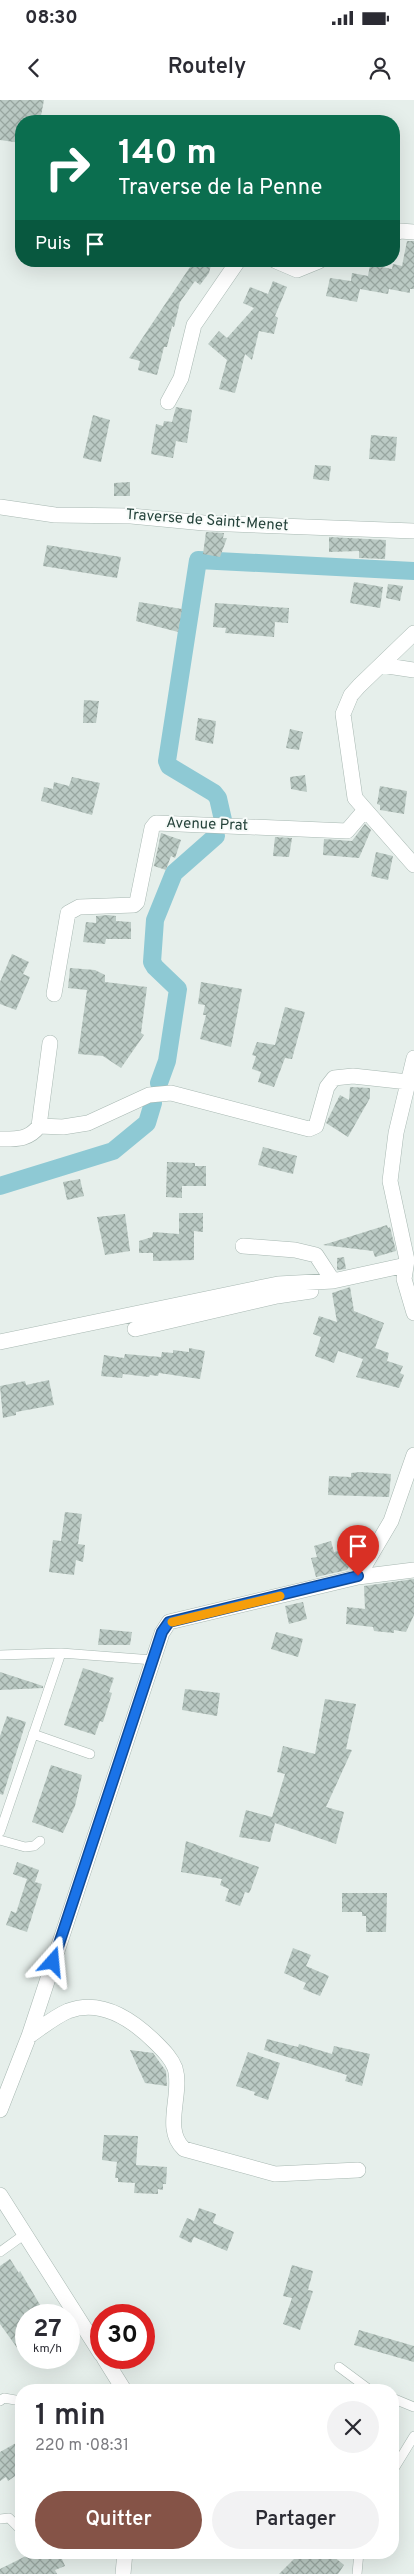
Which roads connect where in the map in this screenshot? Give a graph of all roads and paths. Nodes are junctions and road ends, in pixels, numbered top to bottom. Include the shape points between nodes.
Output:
1 (400, 231) edge
2 (414, 232) edge
3 (234, 267) edge
4 (290, 267) edge
5 (305, 267) edge
6 (168, 402) dead end
7 (0, 507) edge
8 (414, 531) edge
9 (414, 633) edge
10 (380, 666) junction
11 (414, 670) edge
12 (365, 810) junction
13 (414, 865) edge
14 (54, 994) dead end
15 (50, 1043) dead end
16 (414, 1058) edge
17 (408, 1082) junction
18 (39, 1126) junction
19 (0, 1138) edge
20 (243, 1246) dead end
21 (406, 1265) junction
22 (333, 1281) junction
23 (414, 1313) edge
24 (135, 1329) dead end
25 (0, 1342) edge
26 (414, 1455) edge
27 (414, 1570) edge
28 (358, 1576) junction
29 (61, 1653) junction
30 (0, 1655) edge
31 (153, 1660) junction
32 (33, 1734) junction
33 (90, 1754) dead end
34 (0, 1832) edge
35 (0, 1840) edge
36 (40, 1841) dead end
37 (29, 2036) junction
38 (0, 2110) edge
39 (358, 2170) dead end
40 (0, 2195) edge
41 (25, 2234) junction
42 (0, 2252) edge
43 (90, 2337) edge
44 (339, 2367) dead end
45 (111, 2369) edge
46 (120, 2384) edge
47 (362, 2384) edge
48 (15, 2400) edge
49 (0, 2401) edge
50 (399, 2401) edge
51 (414, 2407) edge
52 (414, 2436) edge
53 (399, 2461) edge
54 (0, 2519) edge
55 (15, 2524) edge
56 (125, 2559) edge
57 (358, 2559) edge
58 (123, 2574) edge
59 (357, 2574) edge

1 - 2 street
3 - 6 street via 194,325 181,378
4 - 5 street via 297,270
7 - 8 street, Traverse de Saint-Menet via 55,515
9 - 10 street
10 - 11 street
10 - 12 street via 351,695 342,714 355,798
12 - 13 street
12 - 14 street, Avenue Prat via 347,831 156,823 152,828 134,906 79,907 68,913
15 - 18 street
16 - 17 street
17 - 18 street via 353,1076 334,1078 327,1087 316,1126 309,1129 171,1093 149,1095 88,1123
17 - 21 street via 396,1133 390,1181
18 - 19 street via 33,1134 22,1138
20 - 22 street via 316,1255
21 - 22 street
21 - 23 street via 404,1279
22 - 24 street via 315,1290
22 - 25 street via 278,1284
26 - 28 street via 391,1521
27 - 28 street
28 - 31 street via 169,1622 162,1632
29 - 30 lane
29 - 31 lane
29 - 32 lane
31 - 37 street
32 - 33 lane
32 - 34 lane
35 - 36 lane via 26,1847
37 - 38 street
37 - 39 street via 68,2011 84,2007 115,2013 142,2029 172,2062 177,2088 174,2133 176,2141 184,2148 276,2174
40 - 41 street
41 - 42 lane
41 - 43 street
44 - 47 lane
45 - 46 street
48 - 49 lane via 4,2398
50 - 51 lane
52 - 53 lane
54 - 55 lane via 9,2518
56 - 58 street
57 - 59 lane

